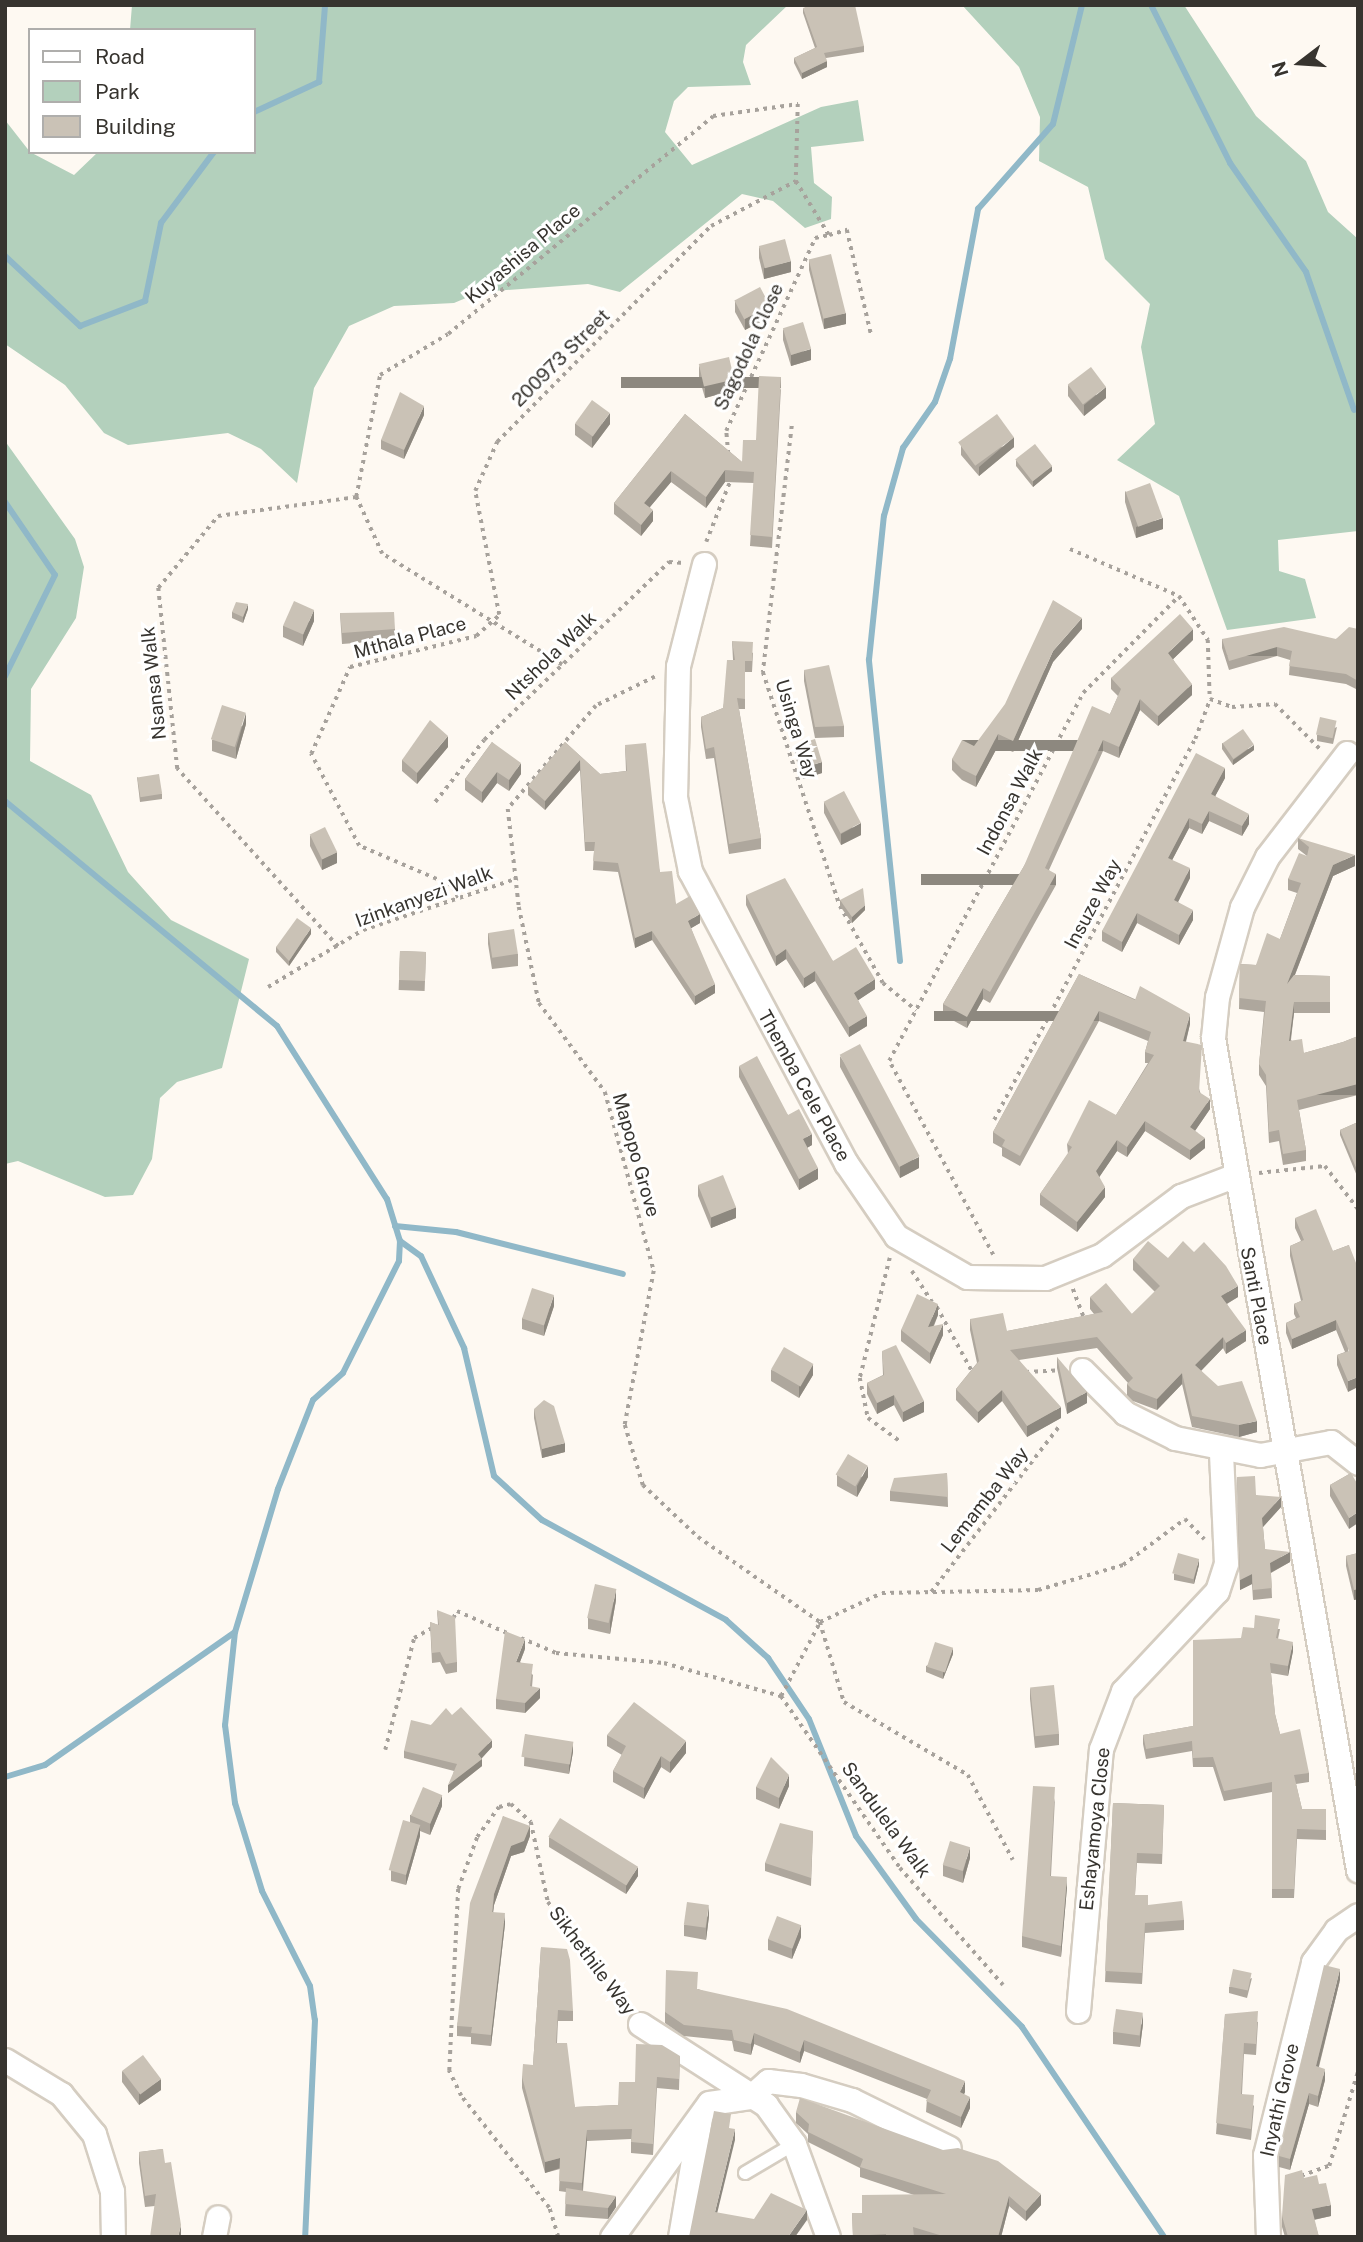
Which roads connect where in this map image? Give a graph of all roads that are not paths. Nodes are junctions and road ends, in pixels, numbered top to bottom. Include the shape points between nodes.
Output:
1 (704, 564) road end
2 (1347, 753) road end
3 (1233, 1176) junction
4 (1082, 1370) road end
5 (1221, 1451) junction
6 (1287, 1454) junction
7 (1358, 1463) edge
8 (1354, 1831) edge
9 (1358, 1870) edge
10 (1358, 1915) edge
11 (1078, 2011) dead end
12 (640, 2024) road end
13 (5, 2060) edge
14 (750, 2097) junction
15 (700, 2116) junction
16 (794, 2144) junction
17 (949, 2148) edge
18 (745, 2173) dead end
19 (113, 2237) edge
20 (612, 2237) edge
21 (680, 2237) edge
22 (828, 2237) edge
23 (1268, 2237) edge

1 - 3 street, Themba Cele Place via 678,666 675,797 690,872 846,1163 896,1236 915,1252 967,1277 1007,1282 1068,1273 1181,1196
2 - 3 street, Santi Place via 1267,857 1226,958 1213,1038
3 - 6 street, Santi Place
4 - 5 street via 1125,1413
5 - 6 street
5 - 11 street, Eshayamoya Close via 1226,1563 1204,1609 1138,1672 1111,1714 1101,1749
6 - 7 street via 1331,1442
6 - 8 street, Santi Place
8 - 9 street, Santi Place
10 - 23 street, Inyathi Grove via 1336,1930 1313,1962 1265,2155
12 - 14 street, Sikhethile Way
13 - 19 street via 61,2094 94,2134 112,2191
14 - 15 street via 720,2098
14 - 16 street, Sikhethile Way via 766,2105
14 - 17 street via 768,2081 801,2085 852,2100
15 - 20 street
15 - 21 street
16 - 18 lane
16 - 22 street, Sikhethile Way

